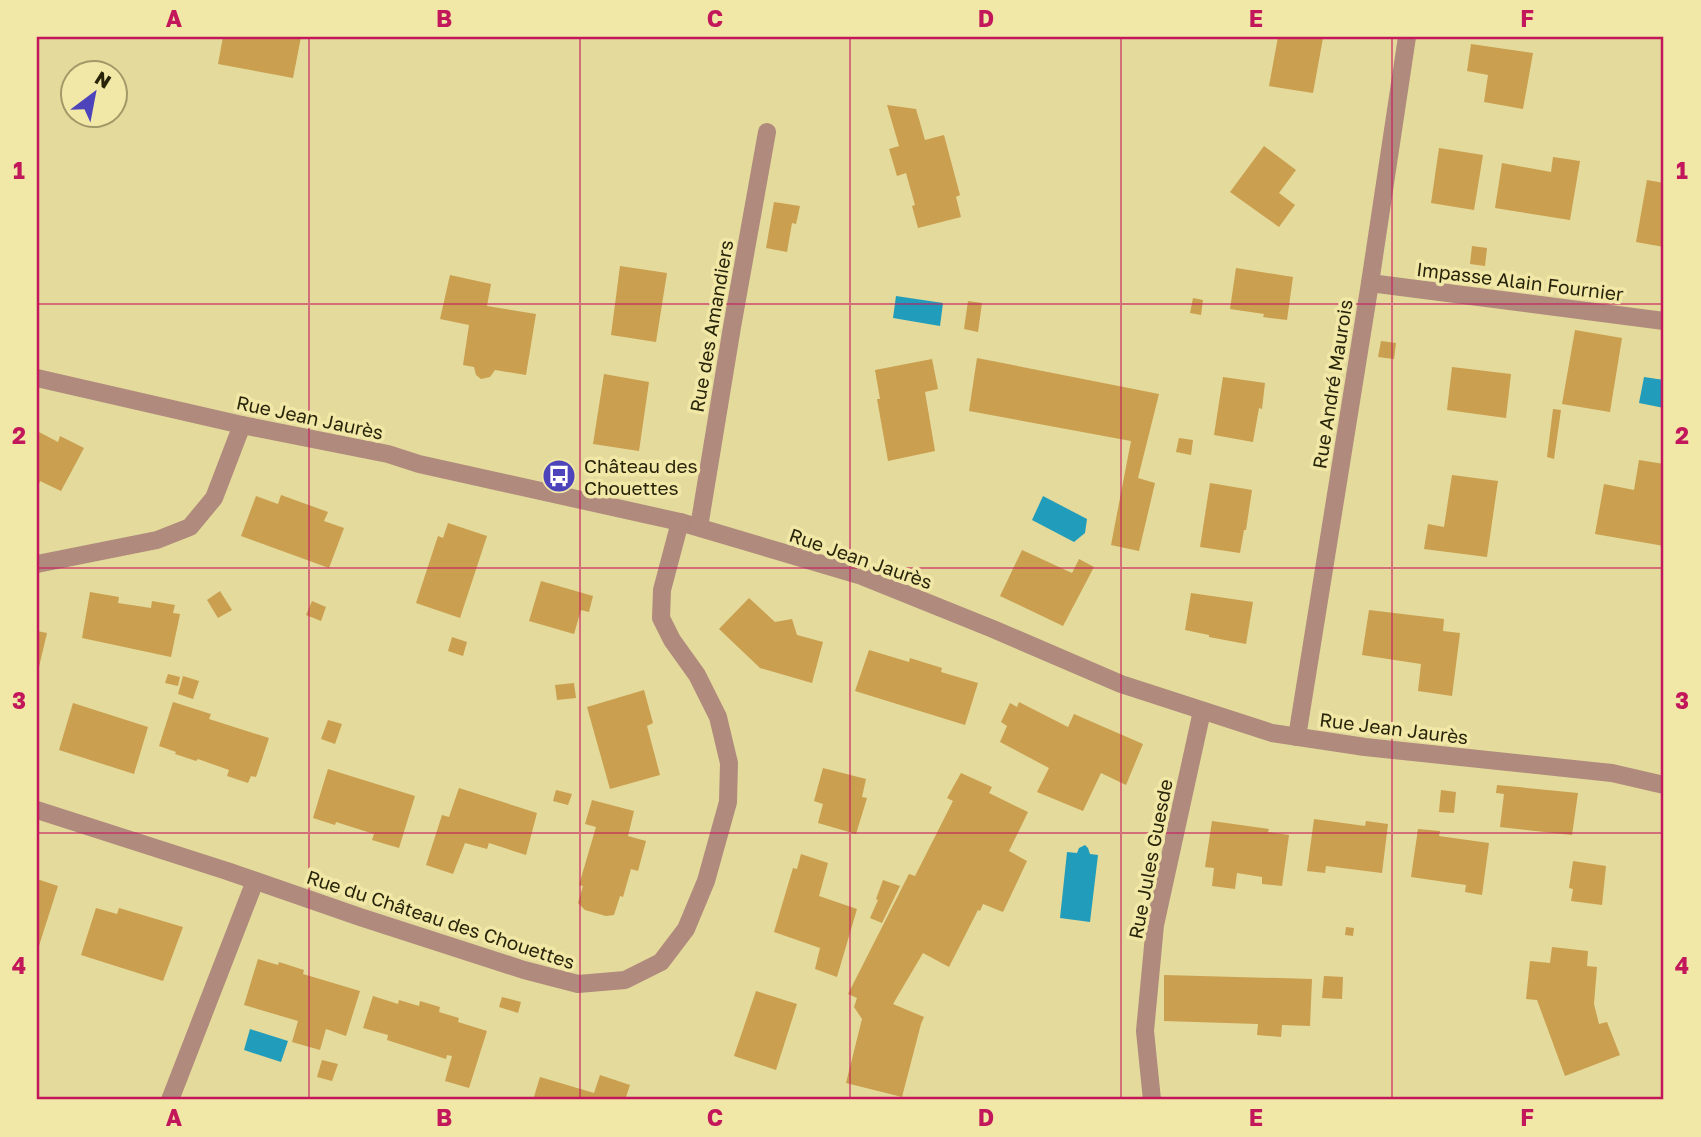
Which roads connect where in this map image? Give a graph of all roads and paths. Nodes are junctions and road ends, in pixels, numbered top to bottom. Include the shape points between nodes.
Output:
1 (1407, 37) edge
2 (767, 132) dead end
3 (1370, 283) junction
4 (1664, 321) edge
5 (37, 378) edge
6 (242, 425) junction
7 (680, 522) junction
8 (699, 527) junction
9 (37, 564) edge
10 (1202, 710) junction
11 (1297, 737) junction
12 (1664, 785) edge
13 (37, 810) edge
14 (256, 881) junction
15 (170, 1100) edge
16 (1152, 1100) edge

1 - 3 street, Rue André Maurois
2 - 8 street, Rue des Amandiers
3 - 4 street, Impasse Alain Fournier
3 - 11 street, Rue André Maurois
5 - 6 street, Rue Jean Jaurès
6 - 7 street, Rue Jean Jaurès
6 - 9 street via 214,498 190,527 157,540
7 - 8 street, Rue Jean Jaurès
7 - 14 street, Rue du Château des Chouettes via 662,590 661,618 718,717 729,763 728,802 706,881 686,929 661,962 625,980 578,984
8 - 10 street, Rue Jean Jaurès via 859,575 1121,684
10 - 11 street, Rue Jean Jaurès
10 - 16 street, Rue Jules Guesde via 1155,925 1145,1031
11 - 12 street, Rue Jean Jaurès via 1612,773
13 - 14 street, Rue du Château des Chouettes
14 - 15 street

